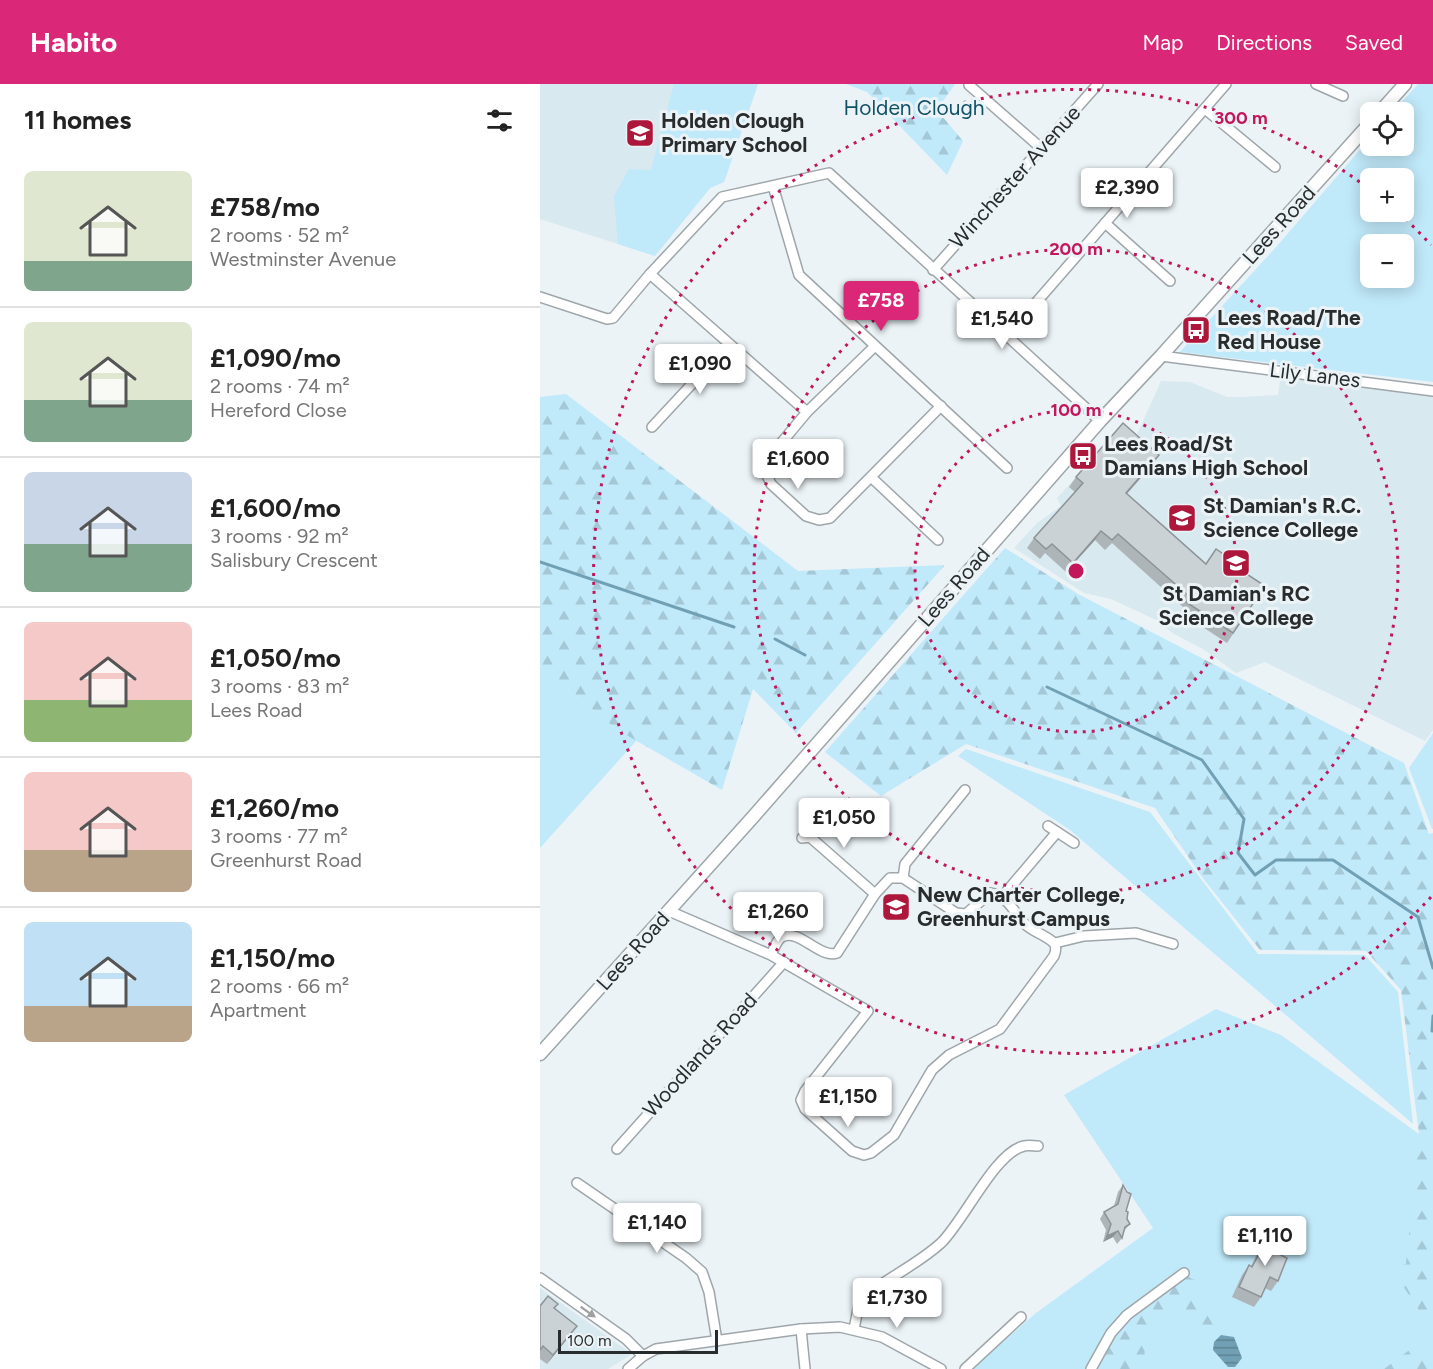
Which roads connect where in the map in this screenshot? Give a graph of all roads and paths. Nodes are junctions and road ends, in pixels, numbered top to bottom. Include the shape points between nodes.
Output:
1 (1098, 84) edge
2 (1226, 84) edge
3 (1317, 84) edge
4 (1405, 84) edge
5 (969, 85) edge
6 (1343, 96) dead end
7 (1389, 102) edge
8 (1205, 109) junction
9 (1360, 134) edge
10 (1041, 148) junction
11 (1275, 167) dead end
12 (773, 186) junction
13 (1105, 223) junction
14 (933, 270) junction
15 (650, 274) junction
16 (1170, 281) dead end
17 (540, 297) edge
18 (1007, 336) junction
19 (729, 344) junction
20 (875, 346) junction
21 (1161, 356) junction
22 (1433, 391) edge
23 (941, 406) junction
24 (807, 412) junction
25 (1100, 421) junction
26 (652, 427) dead end
27 (1007, 468) dead end
28 (872, 478) junction
29 (938, 540) dead end
30 (965, 790) dead end
31 (1048, 826) dead end
32 (1058, 832) junction
33 (802, 838) dead end
34 (1074, 843) dead end
35 (903, 878) junction
36 (875, 894) junction
37 (1002, 897) junction
38 (669, 911) junction
39 (1055, 943) junction
40 (1173, 944) dead end
41 (771, 955) junction
42 (784, 962) junction
43 (540, 1054) edge
44 (1038, 1146) dead end
45 (617, 1149) dead end
46 (577, 1183) dead end
47 (1185, 1273) dead end
48 (540, 1278) edge
49 (1021, 1317) dead end
50 (801, 1329) junction
51 (854, 1329) junction
52 (717, 1341) junction
53 (643, 1356) junction
54 (628, 1369) edge
55 (805, 1369) edge
56 (941, 1369) edge
57 (965, 1369) edge
58 (1091, 1369) edge

1 - 10 street, Winchester Avenue
2 - 8 street
3 - 6 street
4 - 7 main road
5 - 10 street
8 - 11 street
8 - 13 street
9 - 21 main road, Lees Road
10 - 14 street, Winchester Avenue
12 - 14 street via 829,173
12 - 15 street via 722,197
12 - 20 street via 799,275
13 - 16 street
13 - 18 street
14 - 18 street
15 - 17 street via 613,318
15 - 19 street
18 - 25 street
19 - 24 street
19 - 26 street
20 - 23 street
20 - 24 street
21 - 22 street, Lily Lanes
21 - 25 main road, Lees Road
23 - 27 street
23 - 28 street
24 - 28 street via 766,460 771,484 807,516 819,520 830,518
25 - 38 main road, Lees Road
28 - 29 street
30 - 35 street via 905,864
31 - 32 street
32 - 34 street
32 - 37 street
33 - 36 street via 810,837
35 - 36 street via 890,878
35 - 37 street via 956,913 966,914 990,893
36 - 41 street via 834,955 792,935 779,940
37 - 39 street via 1026,925
38 - 41 street
38 - 43 main road, Lees Road
39 - 40 street via 1084,936 1136,933
39 - 42 street via 1054,956 999,1029 949,1055 932,1070 894,1135 871,1154 864,1155 852,1151 805,1109 801,1100 868,1011
41 - 42 street
42 - 45 street, Woodlands Road
44 - 51 street via 1024,1146 997,1166 940,1244 865,1296 859,1304
46 - 52 street via 702,1272 710,1292
47 - 58 street via 1127,1316 1111,1333
48 -> 53 street via 626,1339
49 - 57 street
50 - 51 street
50 - 52 street
50 - 55 street
51 - 56 street via 882,1337
52 - 53 street via 656,1349
53 - 54 street

